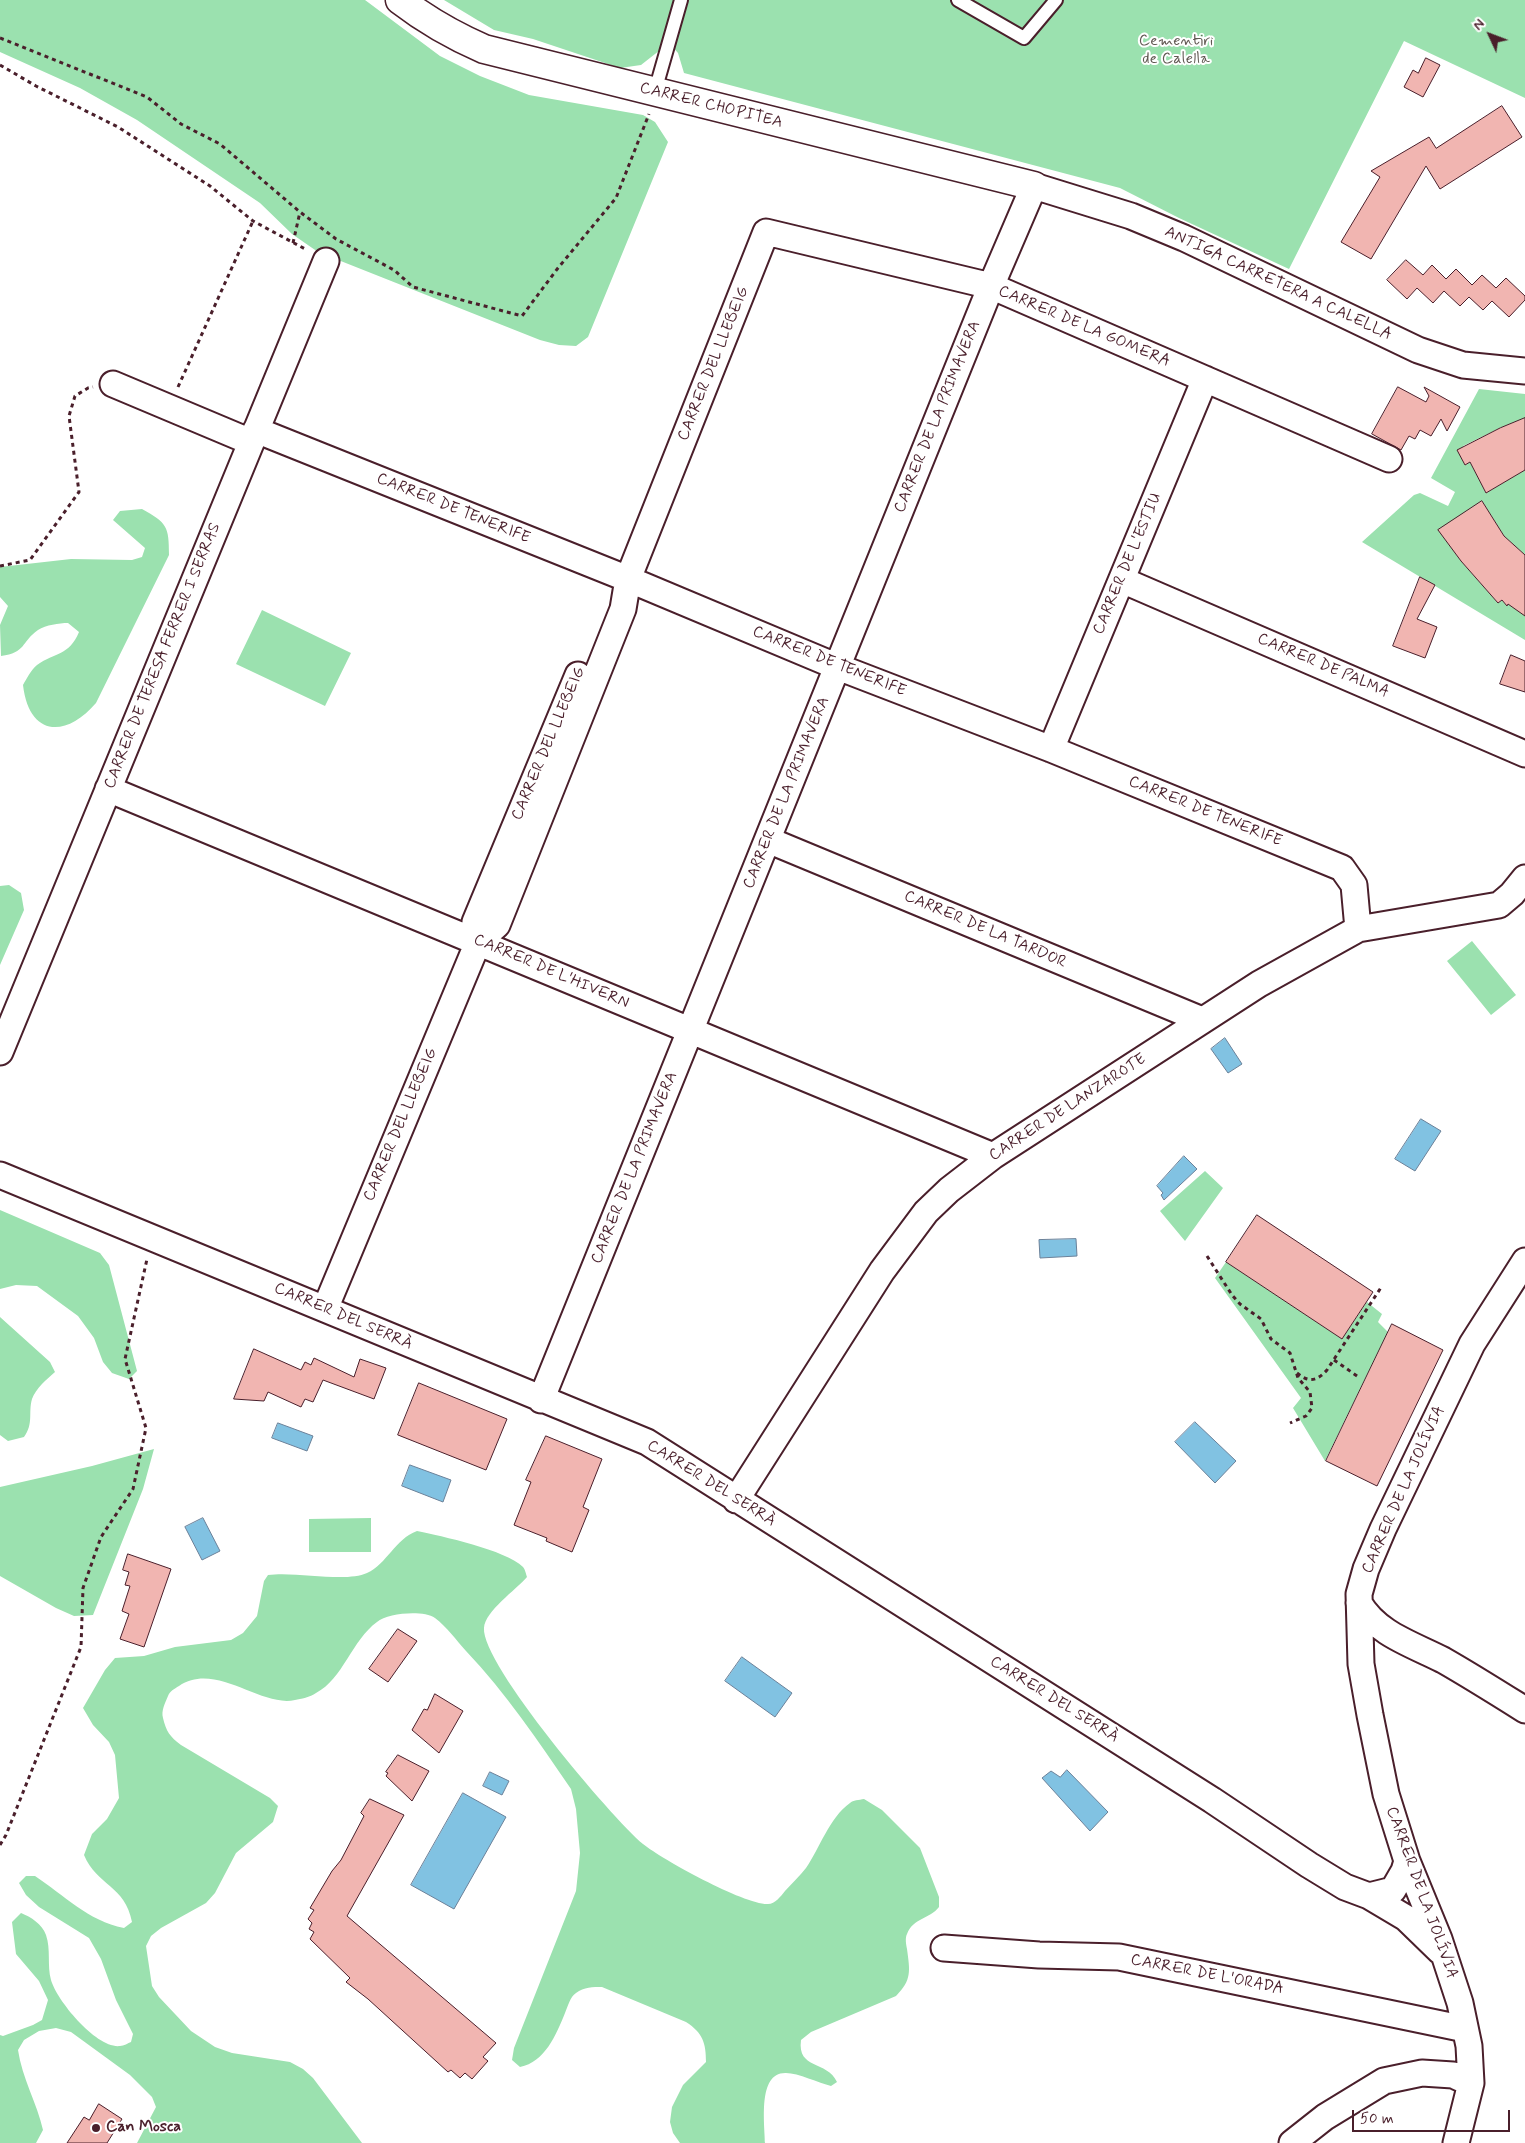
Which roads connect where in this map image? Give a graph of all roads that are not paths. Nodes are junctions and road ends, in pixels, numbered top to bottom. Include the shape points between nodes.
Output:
1 (400, 0) edge
2 (681, 0) edge
3 (958, 0) edge
4 (969, 0) edge
5 (1056, 0) edge
6 (984, 15) junction
7 (653, 101) junction
8 (1034, 186) junction
9 (766, 232) joint
10 (326, 260) road end
11 (991, 286) junction
12 (1525, 371) edge
13 (1205, 379) junction
14 (114, 384) road end
15 (253, 436) junction
16 (1389, 459) dead end
17 (628, 579) junction
18 (1122, 580) junction
19 (838, 667) junction
20 (1051, 749) junction
21 (1525, 753) edge
22 (108, 789) junction
23 (768, 840) junction
24 (1525, 878) edge
25 (1358, 929) junction
26 (478, 942) junction
27 (1202, 1020) junction
28 (691, 1031) junction
29 (0, 1052) edge
30 (994, 1156) junction
31 (0, 1174) edge
32 (1525, 1261) edge
33 (325, 1308) junction
34 (541, 1400) junction
35 (736, 1500) junction
36 (1359, 1603) junction
37 (1398, 1639) junction
38 (1361, 1664) junction
39 (1525, 1710) edge
40 (1407, 1861) junction
41 (1369, 1896) junction
42 (944, 1948) dead end
43 (1444, 1955) junction
44 (1466, 2029) junction
45 (1471, 2083) junction
46 (1292, 2143) edge
47 (1456, 2143) edge

1 - 7 street, CARRER CHOPITEA via 458,38
2 - 7 lane
3 - 6 lane
4 - 6 lane
5 - 6 lane via 1024,38
7 - 8 street, CARRER CHOPITEA
8 - 11 street, CARRER DE LA PRIMAVERA
8 - 12 street, ANTIGA CARRETERA A CALELLA via 1131,216 1184,238 1418,350 1463,365
9 - 11 street, CARRER DE LA GOMERA
9 - 17 street, CARRER DEL LLEBEIG
10 - 15 street, CARRER DE TERESA FERRER I SERRAS
11 - 13 street, CARRER DE LA GOMERA
11 - 19 street, CARRER DE LA PRIMAVERA
13 - 16 street, CARRER DE LA GOMERA
13 - 18 street, CARRER DE L'ESTIU
14 - 15 street, CARRER DE TENERIFE via 168,407
15 - 17 street, CARRER DE TENERIFE
15 - 22 street, CARRER DE TERESA FERRER I SERRAS
17 - 19 street, CARRER DE TENERIFE
17 - 26 street, CARRER DEL LLEBEIG via 623,609 497,925
18 - 20 street, CARRER DE L'ESTIU
18 - 21 street, CARRER DE PALMA
19 - 20 street, CARRER DE TENERIFE
19 - 23 street, CARRER DE LA PRIMAVERA
20 - 25 street, CARRER DE TENERIFE via 1342,868 1354,885
22 - 26 street, CARRER DE L'HIVERN
22 - 29 street, CARRER DE TERESA FERRER I SERRAS
23 - 27 street, CARRER DE LA TARDOR
23 - 28 street, CARRER DE LA PRIMAVERA
24 - 25 street, CARRER DE LANZAROTE via 1499,905
25 - 27 street, CARRER DE LANZAROTE via 1258,984
26 - 28 street, CARRER DE L'HIVERN
26 - 33 street, CARRER DEL LLEBEIG
27 - 30 street, CARRER DE LANZAROTE
28 - 30 street, CARRER DE L'HIVERN
28 - 34 street, CARRER DE LA PRIMAVERA
30 - 35 street, CARRER DE LANZAROTE via 926,1212 882,1271
31 - 33 street, CARRER DEL SERRÀ
32 - 36 street, CARRER DE LA JOLÍVIA via 1472,1344 1383,1529 1361,1585
33 - 34 street, CARRER DEL SERRÀ
34 - 35 street, CARRER DEL SERRÀ via 646,1442
35 - 41 street, CARRER DEL SERRÀ via 1212,1800 1309,1865 1345,1887
36 - 37 street via 1378,1626
36 - 38 street, CARRER DE LA JOLÍVIA
37 - 38 street via 1373,1643
37 - 39 street via 1443,1661
38 - 40 street, CARRER DE LA JOLÍVIA via 1386,1794
40 - 41 street via 1393,1890
40 - 43 street, CARRER DE LA JOLÍVIA
41 - 43 street, CARRER DEL SERRÀ via 1406,1918
42 - 44 street, CARRER DE L'ORADA via 1119,1957
43 - 44 street, CARRER DE LA JOLÍVIA
44 - 45 street, CARRER DE LA JOLÍVIA
45 - 46 street via 1453,2075 1422,2073 1384,2081 1325,2117
45 - 47 street, CARRER DE LA JOLÍVIA

